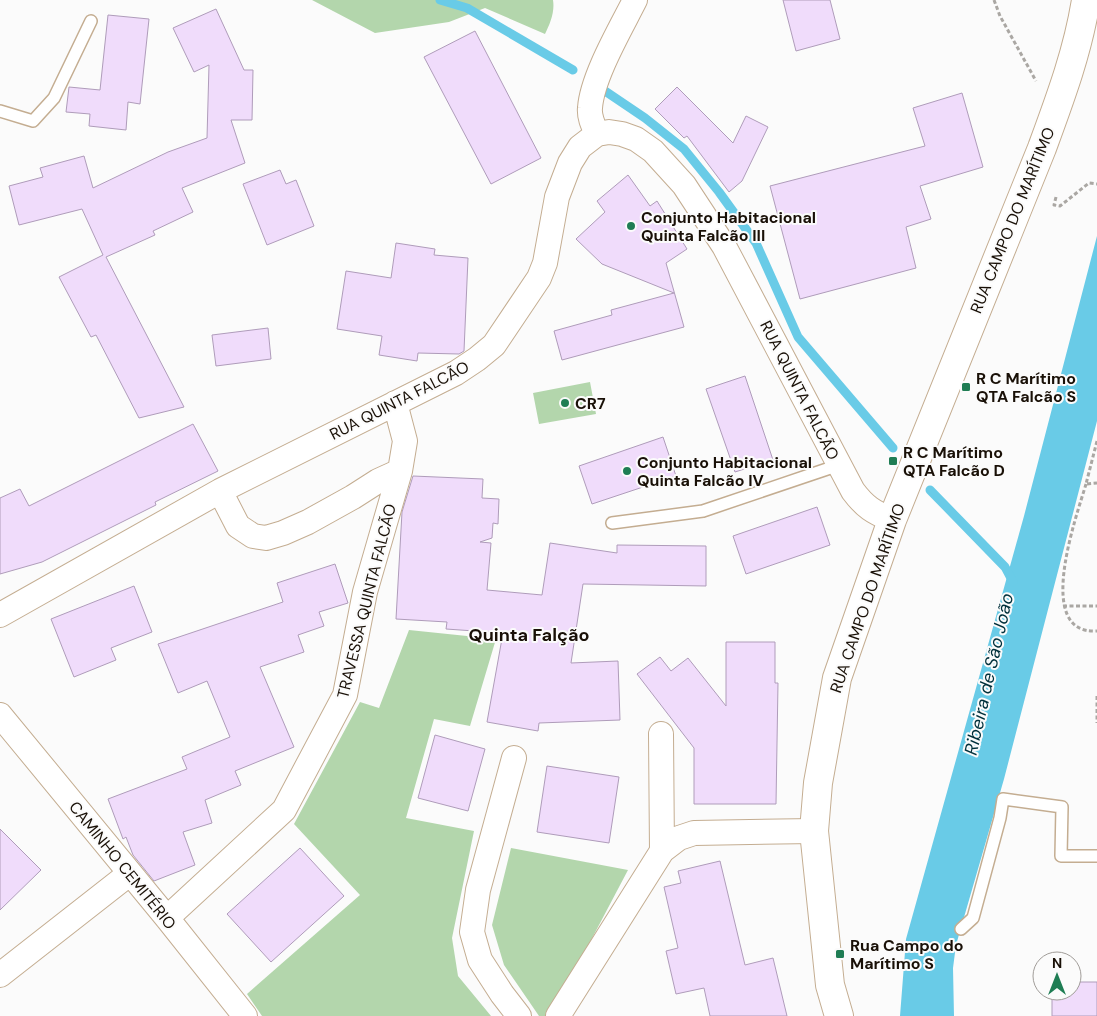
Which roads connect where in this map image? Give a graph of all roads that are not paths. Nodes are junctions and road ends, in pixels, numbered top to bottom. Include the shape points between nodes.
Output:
1 (636, 0) edge
2 (1086, 0) edge
3 (91, 21) dead end
4 (0, 111) edge
5 (597, 134) junction
6 (395, 403) junction
7 (839, 466) junction
8 (400, 471) junction
9 (220, 491) junction
10 (892, 520) junction
11 (612, 522) dead end
12 (0, 614) edge
13 (0, 715) edge
14 (661, 734) dead end
15 (514, 758) dead end
16 (814, 831) junction
17 (662, 851) junction
18 (1097, 856) edge
19 (129, 874) junction
20 (167, 918) junction
21 (961, 929) dead end
22 (0, 975) edge
23 (244, 1016) edge
24 (519, 1016) edge
25 (558, 1016) edge
26 (839, 1016) edge

1 - 5 street via 595,84 590,108
2 - 10 main road, RUA CAMPO DO MARÍTIMO via 1071,68 1042,148
3 - 4 lane via 54,98 33,121
5 - 6 street, RUA QUINTA FALCÃO via 580,147 570,163 557,197 545,263 539,278 494,345 456,373
5 - 7 street, RUA QUINTA FALCÃO via 609,132 636,138 653,151 684,185 724,246
6 - 8 street, TRAVESSA QUINTA FALCÃO via 405,441
6 - 9 street, RUA QUINTA FALCÃO
7 - 10 street, RUA QUINTA FALCÃO via 862,503 874,513
7 - 11 lane via 703,511
8 - 9 street via 308,522 266,538 253,536 238,526
8 - 20 street, TRAVESSA QUINTA FALCÃO via 366,592 345,695 284,810
9 - 12 street, RUA QUINTA FALCÃO
10 - 16 main road, RUA CAMPO DO MARÍTIMO via 837,678 818,783
13 - 19 street, CAMINHO CEMITÉRIO
14 - 17 street
15 - 24 street via 478,890 472,932 480,960
16 - 17 street via 694,833 679,838
16 - 26 main road, RUA CAMPO DO MARÍTIMO via 830,985
17 - 25 street
18 - 21 lane via 1061,856 1062,807 1003,799 973,918
19 - 20 street, CAMINHO CEMITÉRIO
19 - 22 street
20 - 23 street, CAMINHO CEMITÉRIO

